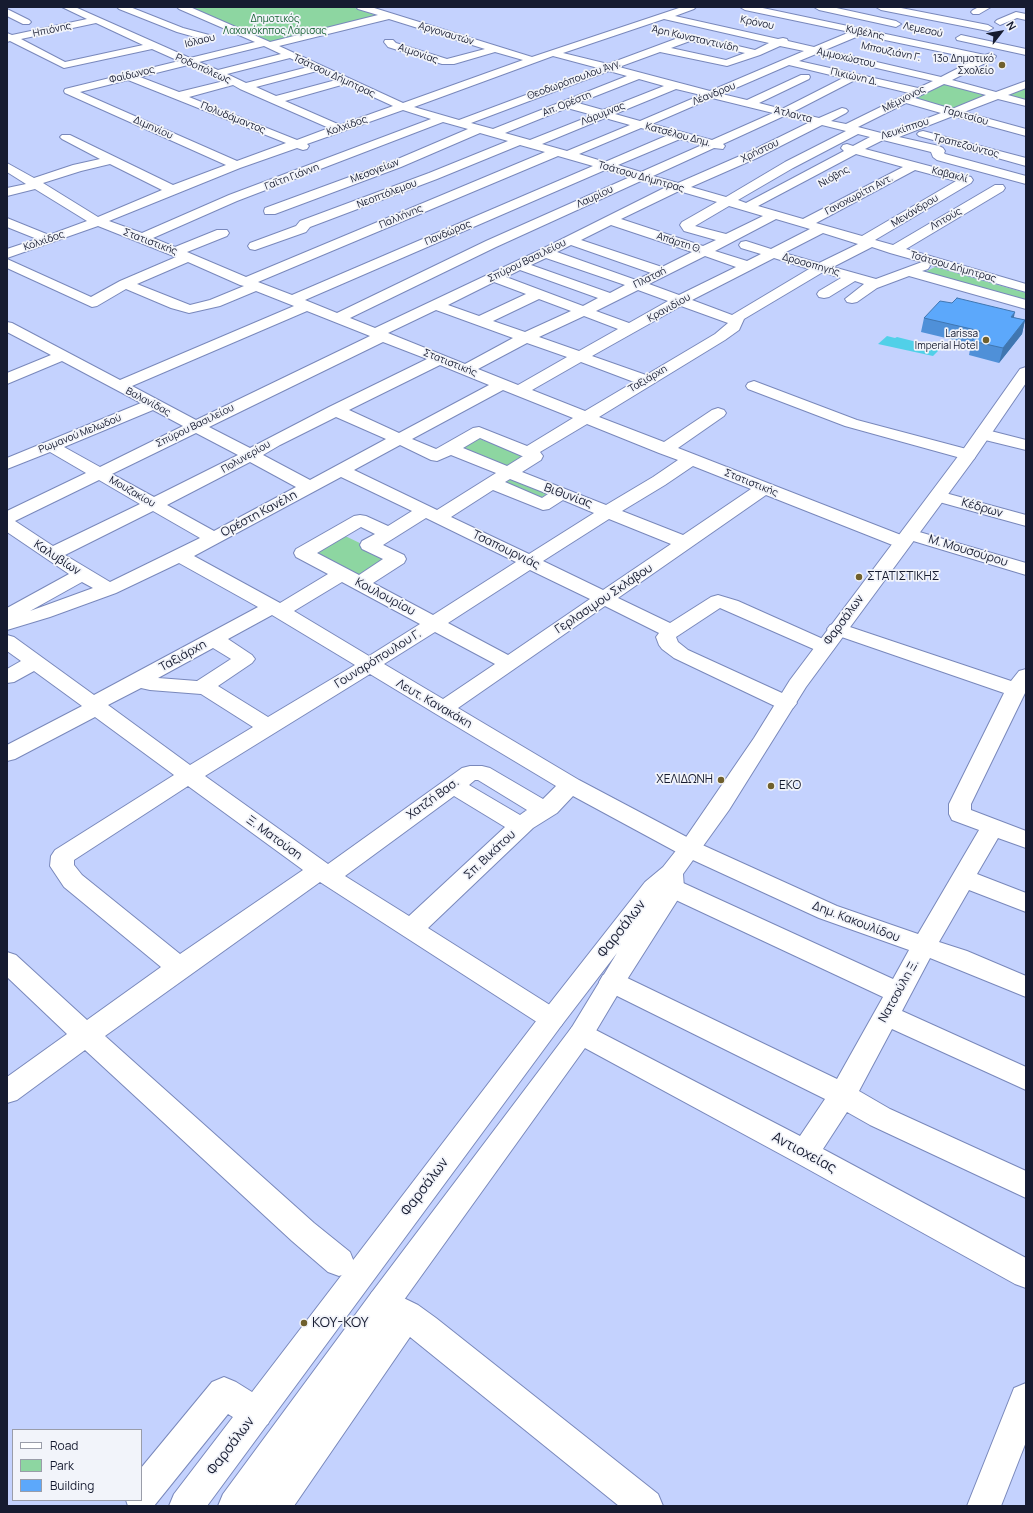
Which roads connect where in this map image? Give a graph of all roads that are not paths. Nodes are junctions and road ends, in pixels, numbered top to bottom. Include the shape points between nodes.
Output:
1 (122, 7) edge
2 (182, 7) edge
3 (361, 7) edge
4 (745, 7) edge
5 (819, 7) edge
6 (881, 7) edge
7 (931, 7) edge
8 (986, 7) edge
9 (1012, 7) edge
10 (689, 8) edge
11 (845, 10) edge
12 (1026, 10) edge
13 (65, 11) edge
14 (193, 11) junction
15 (702, 11) dead end
16 (7, 12) edge
17 (976, 12) dead end
18 (918, 14) junction
19 (388, 16) junction
20 (664, 16) junction
21 (1026, 17) edge
22 (98, 20) junction
23 (153, 20) junction
24 (1000, 22) dead end
25 (825, 24) junction
26 (11, 25) dead end
27 (635, 25) junction
28 (902, 26) junction
29 (132, 28) junction
30 (433, 30) junction
31 (239, 32) junction
32 (615, 32) junction
33 (860, 32) junction
34 (1004, 32) dead end
35 (413, 35) dead end
36 (949, 35) dead end
37 (216, 36) junction
38 (794, 37) dead end
39 (9, 38) edge
40 (400, 38) dead end
41 (629, 38) dead end
42 (688, 38) junction
43 (888, 38) junction
44 (1026, 39) edge
45 (839, 41) junction
46 (780, 42) junction
47 (267, 44) junction
48 (853, 44) dead end
49 (98, 47) dead end
50 (156, 48) junction
51 (1009, 48) junction
52 (494, 49) junction
53 (661, 49) junction
54 (57, 51) dead end
55 (815, 51) junction
56 (1026, 52) edge
57 (552, 53) junction
58 (588, 53) dead end
59 (756, 53) junction
60 (961, 53) junction
61 (43, 54) junction
62 (111, 55) junction
63 (291, 56) junction
64 (573, 58) junction
65 (985, 58) junction
66 (532, 60) junction
67 (188, 62) junction
68 (789, 62) junction
69 (936, 66) dead end
70 (609, 67) junction
71 (317, 68) junction
72 (966, 68) junction
73 (216, 74) junction
74 (918, 74) junction
75 (640, 75) junction
76 (128, 76) junction
77 (805, 77) dead end
78 (852, 77) junction
79 (482, 79) junction
80 (942, 80) junction
81 (345, 81) junction
82 (234, 82) junction
83 (1026, 84) edge
84 (502, 85) dead end
85 (675, 85) junction
86 (558, 86) junction
87 (894, 86) junction
88 (244, 87) junction
89 (523, 90) dead end
90 (69, 91) joint
91 (919, 92) junction
92 (536, 94) junction
93 (590, 95) junction
94 (713, 95) junction
95 (998, 95) junction
96 (178, 96) junction
97 (906, 99) junction
98 (275, 100) junction
99 (1026, 103) edge
100 (567, 104) junction
101 (748, 104) junction
102 (403, 107) junction
103 (842, 111) dead end
104 (783, 112) junction
105 (953, 113) junction
106 (604, 114) junction
107 (444, 118) junction
108 (819, 121) junction
109 (461, 124) junction
110 (640, 124) junction
111 (340, 129) junction
112 (479, 129) junction
113 (852, 129) junction
114 (494, 133) junction
115 (1026, 133) edge
116 (679, 135) junction
117 (903, 135) junction
118 (881, 136) junction
119 (66, 137) dead end
120 (1026, 138) edge
121 (518, 141) junction
122 (832, 143) junction
123 (298, 144) junction
124 (531, 144) junction
125 (715, 144) junction
126 (855, 150) junction
127 (995, 153) junction
128 (562, 154) junction
129 (752, 155) junction
130 (874, 155) junction
131 (338, 159) junction
132 (111, 160) junction
133 (860, 162) dead end
134 (1026, 162) edge
135 (397, 164) junction
136 (236, 165) junction
137 (789, 165) junction
138 (605, 166) junction
139 (913, 166) junction
140 (970, 166) junction
141 (7, 167) edge
142 (434, 176) junction
143 (640, 176) junction
144 (952, 176) junction
145 (966, 180) junction
146 (1026, 180) edge
147 (193, 182) junction
148 (34, 184) junction
149 (677, 188) junction
150 (999, 188) junction
151 (172, 190) junction
152 (7, 192) edge
153 (1012, 192) dead end
154 (233, 198) junction
155 (726, 201) junction
156 (747, 207) junction
157 (569, 209) junction
158 (270, 211) junction
159 (774, 212) junction
160 (404, 215) junction
161 (608, 220) junction
162 (96, 221) junction
163 (7, 222) edge
164 (305, 224) junction
165 (804, 224) junction
166 (821, 229) junction
167 (453, 231) junction
168 (222, 233) dead end
169 (142, 238) junction
170 (48, 239) junction
171 (728, 239) junction
172 (569, 240) junction
173 (867, 242) junction
174 (491, 244) junction
175 (746, 245) dead end
176 (256, 246) dead end
177 (505, 249) dead end
178 (894, 250) junction
179 (704, 251) junction
180 (175, 252) junction
181 (7, 254) edge
182 (773, 254) junction
183 (539, 256) junction
184 (189, 258) junction
185 (519, 259) junction
186 (7, 262) edge
187 (933, 262) junction
188 (748, 266) junction
189 (822, 268) junction
190 (436, 271) junction
191 (663, 272) junction
192 (910, 272) junction
193 (493, 277) junction
194 (852, 277) junction
195 (876, 283) junction
196 (125, 284) junction
197 (250, 284) junction
198 (477, 285) junction
199 (637, 285) junction
200 (1026, 288) edge
201 (538, 294) junction
202 (824, 294) dead end
203 (611, 298) junction
204 (852, 299) dead end
205 (681, 300) junction
206 (299, 303) junction
207 (435, 305) junction
208 (1026, 305) edge
209 (584, 311) junction
210 (338, 318) junction
211 (480, 321) junction
212 (736, 321) junction
213 (631, 329) junction
214 (10, 331) edge
215 (380, 334) junction
216 (525, 338) junction
217 (62, 356) junction
218 (579, 357) junction
219 (440, 359) junction
220 (466, 369) junction
221 (1026, 372) edge
222 (7, 379) edge
223 (646, 380) junction
224 (502, 384) junction
225 (118, 386) junction
226 (754, 386) dead end
227 (519, 392) junction
228 (153, 404) junction
229 (335, 410) junction
230 (718, 413) dead end
231 (587, 418) junction
232 (194, 426) junction
233 (983, 434) junction
234 (398, 439) junction
235 (1026, 445) edge
236 (51, 446) junction
237 (450, 449) junction
238 (665, 449) junction
239 (528, 452) junction
240 (250, 455) junction
241 (968, 455) junction
242 (691, 459) junction
243 (7, 464) edge
244 (341, 470) junction
245 (98, 473) junction
246 (508, 473) junction
247 (492, 483) junction
248 (310, 486) junction
249 (764, 488) junction
250 (561, 494) junction
251 (938, 496) junction
252 (154, 505) junction
253 (609, 511) junction
254 (431, 514) junction
255 (7, 518) edge
256 (1026, 521) edge
257 (7, 524) edge
258 (388, 533) junction
259 (213, 538) junction
260 (906, 538) junction
261 (686, 543) junction
262 (52, 554) junction
263 (180, 556) junction
264 (529, 562) junction
265 (1026, 569) edge
266 (82, 574) junction
267 (342, 574) junction
268 (360, 583) junction
269 (109, 590) junction
270 (604, 598) junction
271 (276, 609) junction
272 (7, 616) edge
273 (434, 623) junction
274 (7, 624) edge
275 (837, 629) junction
276 (671, 631) junction
277 (213, 639) junction
278 (7, 641) edge
279 (824, 647) junction
280 (36, 662) junction
281 (510, 664) junction
282 (369, 665) junction
283 (7, 676) edge
284 (140, 679) junction
285 (1021, 682) edge
286 (200, 688) junction
287 (786, 703) junction
288 (95, 706) junction
289 (443, 709) junction
290 (268, 727) junction
291 (7, 754) edge
292 (190, 775) junction
293 (453, 785) junction
294 (571, 785) junction
295 (544, 810) junction
296 (521, 826) junction
297 (992, 828) junction
298 (1026, 840) edge
299 (690, 849) junction
300 (324, 873) junction
301 (963, 878) junction
302 (671, 881) junction
303 (1026, 903) edge
304 (411, 929) junction
305 (924, 946) junction
306 (7, 962) edge
307 (178, 968) junction
308 (612, 982) junction
309 (1026, 987) edge
310 (892, 1004) junction
311 (552, 1019) junction
312 (581, 1034) junction
313 (87, 1035) junction
314 (1026, 1079) edge
315 (7, 1092) edge
316 (842, 1096) junction
317 (805, 1153) junction
318 (1026, 1185) edge
319 (339, 1262) dead end
320 (1026, 1274) edge
321 (395, 1309) junction
322 (1026, 1399) edge
323 (256, 1413) junction
324 (142, 1494) edge
325 (186, 1506) edge
326 (235, 1506) edge
327 (273, 1506) edge
328 (646, 1506) edge
329 (984, 1506) edge

1 - 23 street
2 - 14 street, Τσάτσου Δήμητρας
3 - 19 street, Αργοναυτών
4 - 25 street, Κυβέλης
5 - 11 street, Λεμεσού
6 - 18 street
7 - 18 street
8 - 17 street
9 - 12 street
10 - 15 street
10 - 20 street, Κολχίδος
11 - 25 street
11 - 28 street, Λεμεσού
13 - 22 street, Ροδοπόλεως via 78,12
14 - 23 street
14 - 31 street, Τσάτσου Δήμητρας
16 - 26 street via 29,21
18 - 28 street
18 - 34 street
19 - 30 street, Αργοναυτών
19 - 47 street, Φαίδωνος
20 - 27 street, Κολχίδος
20 - 46 street, Αμμοχώστου
21 - 24 street via 1016,15
22 - 29 street, Ροδοπόλεως via 114,33
22 - 39 street, Ηπιόνης
23 - 29 street
23 - 37 street
25 - 33 street, Κυβέλης
27 - 32 street, Κολχίδος
27 - 42 street, Άρη Κωνσταντινίδη
28 - 43 street
29 - 50 street, Ροδοπόλεως
30 - 35 street
30 - 52 street, Αργοναυτών
31 - 37 street, Ιόλαου
31 - 47 street, Τσάτσου Δήμητρας
32 - 41 street
32 - 57 street, Κολχίδος
33 - 43 street, Κυβέλης
33 - 45 street, Λέανδρου
36 - 51 street, Λεμεσού
37 - 50 street, Ιόλαου via 184,45
38 - 46 street
39 - 61 street
40 - 52 street, Αιμονίας via 389,42 440,61 449,62
42 - 53 street, Θεοδωρόπουλου Άγγ.
42 - 59 street, Άρη Κωνσταντινίδη
43 - 60 street, Κυβέλης
44 - 51 street, Μέμνονος
45 - 48 street, Μπουζιάνη Γ.
45 - 55 street, Λέανδρου
46 - 55 street, Αμμοχώστου
46 - 59 street
47 - 63 street, Τσάτσου Δήμητρας
47 - 67 street, Φαίδωνος
49 - 62 street
50 - 62 street, Ιόλαου
50 - 67 street, Ροδοπόλεως
51 - 56 street, Λεμεσού
51 - 65 street, Μέμνονος
52 - 66 street, Αργοναυτών
53 - 59 street via 726,63
53 - 70 street, Θεοδωρόπουλου Άγγ.
54 - 61 street
55 - 68 street, Λέανδρου
55 - 74 street, Αμμοχώστου
57 - 64 street, Άτλαντα
57 - 66 street, Κολχίδος
58 - 64 street
60 - 65 street, Κυβέλης
60 - 72 street via 948,62
61 - 62 street, Ιόλαου via 64,65
63 - 71 street, Τσάτσου Δήμητρας
63 - 73 street
64 - 70 street, Άτλαντα
65 - 72 street, Μέμνονος
66 - 79 street, Κολχίδος
67 - 73 street, Ροδοπόλεως
67 - 76 street, Φαίδωνος
68 - 78 street, Πικιώνη Δ.
68 - 94 street, Λέανδρου
69 - 74 street
70 - 75 street, Άτλαντα
70 - 86 street, Θεοδωρόπουλου Άγγ.
71 - 81 street, Τσάτσου Δήμητρας
71 - 88 street
72 - 80 street, Μέμνονος
73 - 82 street, Ροδοπόλεως
74 - 80 street, Αμμοχώστου
74 - 87 street
75 - 85 street, Άτλαντα
75 - 93 street, Απ. Ορέστη
76 - 90 street, Φαίδωνος
76 - 96 street, Πολυδάμαντος
77 - 101 street
78 - 87 street, Πικιώνη Δ.
78 - 104 street, Λαυρίου
79 - 84 street
79 - 102 street, Κολχίδος
80 - 91 street, Μέμνονος
80 - 95 street, Αμμοχώστου
81 - 98 street
81 - 102 street, Τσάτσου Δήμητρας
82 - 88 street, Ροδοπόλεως
82 - 96 street
83 - 95 street, Λευκίππου
85 - 94 street, Άτλαντα
85 - 106 street, Λάρυμνας
86 - 92 street, Θεοδωρόπουλου Άγγ.
86 - 93 street
87 - 91 street, Πικιώνη Δ.
88 - 98 street, Ροδοπόλεως
89 - 92 street
90 - 136 street, Διμηνίου
91 - 97 street, Μέμνονος
92 - 109 street, Θεοδωρόπουλου Άγγ.
93 - 100 street, Απ. Ορέστη
94 - 101 street, Άτλαντα
94 - 110 street, Λέανδρου
95 - 99 street, Αμμοχώστου
95 - 105 street, Λευκίππου
96 - 123 street, Πολυδάμαντος
97 - 105 street, Γαριτσίου
97 - 113 street, Μέμνονος
98 - 111 street, Ροδοπόλεως
100 - 106 street, Κατσέλου Δημ.
100 - 114 street, Απ. Ορέστη
101 - 104 street, Άτλαντα
102 - 107 street, Τσάτσου Δήμητρας
102 - 111 street, Κολχίδος
103 - 108 street, Χρήστου
104 - 108 street, Άτλαντα
104 - 125 street, Λαυρίου
105 - 115 street, Γαριτσίου
105 - 117 street, Λευκίππου
106 - 110 street, Κατσέλου Δημ.
106 - 124 street, Λάρυμνας
107 - 109 street, Τσάτσου Δήμητρας
107 - 131 street, Γαΐτη Γιάννη
108 - 113 street, Άτλαντα
108 - 129 street, Χρήστου
109 - 112 street, Τσάτσου Δήμητρας
110 - 116 street, Κατσέλου Δημ.
110 - 128 street, Λέανδρου
111 - 123 street, Κολχίδος
112 - 114 street, Τσάτσου Δήμητρας
112 - 135 street, Μεσογείων
113 - 118 street, Άτλαντα
113 - 122 street, Μέμνονος
114 - 121 street, Τσάτσου Δήμητρας
116 - 125 street, Κατσέλου Δημ.
116 - 138 street, Πανδώρας
117 - 118 street, Άτλαντα
117 - 127 street, Τραπεζούντος
117 - 130 street, Νιόβης
117 - 140 street, Άτλαντα via 939,151 939,156
118 - 126 street, Λευκίππου
119 - 132 street
120 - 127 street
121 - 124 street, Τσάτσου Δήμητρας
121 - 142 street, Νεοπτόλεμου
122 - 126 street, Καβακλί
122 - 137 street, Μέμνονος
123 - 131 street, Πολυδάμαντος
123 - 136 street, Κολχίδος
124 - 128 street, Τσάτσου Δήμητρας
125 - 129 street, Κατσέλου Δημ.
125 - 143 street, Λαυρίου
126 - 130 street, Καβακλί
126 - 156 street, Λευκίππου
127 - 134 street, Τραπεζούντος
127 - 140 street
128 - 138 street, Τσάτσου Δήμητρας
128 - 160 street, Παλλήνης
129 - 137 street, Κατσέλου Δημ.
129 - 149 street, Χρήστου
130 - 133 street, Νιόβης
130 - 139 street, Καβακλί
131 - 154 street, Γαΐτη Γιάννη
132 - 148 street via 77,168
132 - 151 street
135 - 142 street
135 - 158 street, Μεσογείων
136 - 147 street, Κολχίδος
137 - 155 street, Μέμνονος
138 - 143 street, Τσάτσου Δήμητρας
138 - 167 street, Πανδώρας
139 - 144 street, Καβακλί
139 - 165 street, Γανοχωρίτη Αντ.
140 - 144 street
140 - 146 street, Άτλαντα
141 - 148 street, Στατιστικής
142 - 164 street, Νεοπτόλεμου
143 - 149 street, Τσάτσου Δήμητρας
143 - 157 street, Λαυρίου
144 - 145 street, Καβακλί
145 - 150 street, Καβακλί
145 - 173 street, Μενάνδρου
147 - 151 street, Κολχίδος
147 - 154 street
148 - 152 street
148 - 162 street, Στατιστικής
149 - 155 street, Τσάτσου Δήμητρας
149 - 161 street, Σπύρου Βασιλείου
150 - 153 street, Καβακλί
150 - 178 street, Λητούς
151 - 162 street, Κολχίδος
154 - 158 street
154 - 169 street, Γαΐτη Γιάννη
155 - 156 street, Τσάτσου Δήμητρας
155 - 171 street, Μέμνονος via 686,226
156 - 159 street, Τσάτσου Δήμητρας
157 - 161 street, Απάρτη Θ.
157 - 174 street, Λαυρίου
158 - 164 street
159 - 165 street, Τσάτσου Δήμητρας
159 - 171 street, Πλατσή
160 - 167 street
160 - 197 street, Παλλήνης
161 - 172 street, Σπύρου Βασιλείου
161 - 179 street, Απάρτη Θ.
162 - 169 street, Στατιστικής
162 - 170 street, Κολχίδος
163 - 170 street
164 - 176 street, Νεοπτόλεμου via 301,229
165 - 166 street, Τσάτσου Δήμητρας
166 - 173 street, Τσάτσου Δήμητρας
166 - 182 street, Κρανιδίου
167 - 174 street
167 - 206 street, Πανδώρας
168 - 180 street
169 - 180 street, Στατιστικής
170 - 181 street, Κολχίδος
171 - 179 street, Πλατσή
172 - 183 street, Σπύρου Βασιλείου
172 - 191 street
173 - 178 street, Τσάτσου Δήμητρας
173 - 189 street, Ταξιάρχη
174 - 177 street
174 - 190 street, Λαυρίου
175 - 182 street, Δροσοπηγής
178 - 187 street, Τσάτσου Δήμητρας
179 - 188 street, Απάρτη Θ.
179 - 191 street, Πλατσή
180 - 184 street, Στατιστικής
182 - 188 street, Κρανιδίου
182 - 189 street, Δροσοπηγής
183 - 185 street, Σπύρου Βασιλείου
183 - 199 street
184 - 196 street
184 - 197 street, Στατιστικής
185 - 193 street, Σπύρου Βασιλείου
185 - 203 street
186 - 196 street via 92,303
187 - 192 street
187 - 200 street, Τσάτσου Δήμητρας
188 - 205 street, Κρανιδίου
189 - 194 street, Δροσοπηγής
189 - 212 street, Ταξιάρχη via 763,301
190 - 198 street
190 - 210 street, Λαυρίου
191 - 199 street, Πλατσή
192 - 195 street
192 - 208 street
193 - 198 street, Σπύρου Βασιλείου
193 - 201 street
194 - 195 street, Δροσοπηγής
194 - 202 street
195 - 204 street
196 - 197 street, Παλλήνης via 189,309 215,302
197 - 206 street, Στατιστικής
198 - 207 street, Σπύρου Βασιλείου
199 - 203 street, Πλατσή
199 - 205 street
201 - 209 street
201 - 211 street
203 - 209 street, Πλατσή
205 - 212 street
205 - 213 street, Κρανιδίου
206 - 210 street, Στατιστικής
206 - 225 street, Πανδώρας
207 - 211 street
207 - 215 street, Σπύρου Βασιλείου
209 - 213 street
209 - 216 street, Πλατσή
210 - 215 street, Στατιστικής
211 - 216 street
212 - 223 street, Ταξιάρχη via 734,327 720,337
213 - 218 street, Κρανιδίου
214 - 217 street, Βαλανίδας
215 - 219 street, Στατιστικής
215 - 232 street, Σπύρου Βασιλείου
216 - 218 street
216 - 220 street, Πλατσή
217 - 222 street
217 - 225 street, Βαλανίδας
218 - 223 street
218 - 227 street, Κρανιδίου
219 - 220 street, Στατιστικής
219 - 229 street, Πολυνερίου
220 - 224 street, Στατιστικής
221 - 233 street, Φαρσάλων
223 - 231 street, Ταξιάρχη
224 - 227 street, Στατιστικής
224 - 234 street, Ορέστη Κανέλη
225 - 228 street, Βαλανίδας
226 - 241 street via 851,423
227 - 231 street, Στατιστικής
228 - 232 street, Βαλανίδας
228 - 236 street, Ρωμανού Μελωδού
229 - 234 street
229 - 240 street, Πολυνερίου
230 - 238 street
231 - 238 street, Στατιστικής
231 - 239 street, Ταξιάρχη
232 - 240 street, Βαλανίδας
232 - 245 street, Σπύρου Βασιλείου
233 - 235 street
233 - 241 street, Φαρσάλων
234 - 237 street via 437,456
234 - 244 street, Ορέστη Κανέλη
236 - 243 street, Ρωμανού Μελωδού
236 - 245 street, Μουζακίου
237 - 239 street via 479,432
237 - 246 street, Βιθυνίας
238 - 242 street, Στατιστικής
239 - 246 street via 535,456
240 - 248 street, Βαλανίδας
240 - 252 street, Πολυνερίου
241 - 251 street, Φαρσάλων
242 - 249 street, Στατιστικής
242 - 253 street, Γουναρόπουλου Γ.
244 - 248 street, Ορέστη Κανέλη
244 - 254 street, Τσαπουρνιάς
245 - 252 street, Μουζακίου
245 - 255 street, Σπύρου Βασιλείου
246 - 247 street
246 - 250 street, Βιθυνίας
247 - 250 street via 543,505
247 - 254 street
248 - 259 street, Ορέστη Κανέλη
249 - 260 street, Στατιστικής
249 - 261 street, Γερλασιμου Σκλάβου
250 - 253 street, Βιθυνίας
251 - 256 street, Κέδρων
251 - 260 street, Φαρσάλων
252 - 259 street, Μουζακίου
252 - 262 street, Πολυνερίου
253 - 261 street, Βιθυνίας
253 - 264 street, Γουναρόπουλου Γ.
254 - 258 street
254 - 264 street, Τσαπουρνιάς
257 - 262 street, Καλυβίων
258 - 267 street, Κουλουρίου via 360,520 303,553
258 - 268 street via 369,545 398,559
259 - 263 street, Ορέστη Κανέλη
260 - 265 street, Μ. Μουσούρου
260 - 275 street, Φαρσάλων
261 - 270 street, Γερλασιμου Σκλάβου
262 - 266 street, Καλυβίων
263 - 269 street, Ορέστη Κανέλη
263 - 271 street, Λευτ. Κανακάκη
264 - 270 street, Τσαπουρνιάς
264 - 273 street, Γουναρόπουλου Γ.
266 - 269 street, Καλυβίων
266 - 272 street
267 - 268 street, Κουλουρίου
267 - 271 street, Ταξιάρχη
268 - 273 street, Κουλουρίου
269 - 274 street, Ορέστη Κανέλη
270 - 276 street, Τσαπουρνιάς
270 - 281 street, Γερλασιμου Σκλάβου
271 - 277 street, Ταξιάρχη
271 - 282 street, Λευτ. Κανακάκη
273 - 281 street, Κουλουρίου
273 - 282 street, Γουναρόπουλου Γ.
275 - 279 street, Φαρσάλων
275 - 285 street
276 - 279 street via 718,601
276 - 287 street via 666,637 669,645 681,654
277 - 284 street, Ταξιάρχη
277 - 286 street via 245,659
278 - 280 street, Ξ. Ματούση
279 - 287 street, Φαρσάλων
280 - 283 street
280 - 288 street, Ξ. Ματούση
281 - 289 street, Γερλασιμου Σκλάβου
282 - 289 street, Λευτ. Κανακάκη
282 - 290 street, Γουναρόπουλου Γ.
284 - 286 street via 150,684
284 - 288 street, Ταξιάρχη
285 - 297 street via 960,804 960,814
286 - 290 street via 209,690
287 - 299 street, Φαρσάλων
288 - 291 street, Ταξιάρχη
288 - 292 street, Ξ. Ματούση
289 - 294 street, Λευτ. Κανακάκη
290 - 292 street, Γουναρόπουλου Γ.
292 - 300 street, Ξ. Ματούση
292 - 307 street, Γουναρόπουλου Γ. via 63,856 62,866 74,881
293 - 295 street, Χατζή Βασ. via 470,773 482,773
293 - 296 street
293 - 300 street, Χατζή Βασ.
294 - 295 street, Σπ. Βικάτου
294 - 299 street, Λευτ. Κανακάκη
295 - 296 street, Σπ. Βικάτου
296 - 304 street, Σπ. Βικάτου
297 - 298 street
297 - 301 street, Νατσούλη Ξ.
299 - 302 street, Φαρσάλων
299 - 305 street, Δημ. Κακουλίδου via 828,912
300 - 304 street, Ξ. Ματούση
300 - 307 street, Χατζή Βασ.
301 - 303 street
301 - 305 street, Νατσούλη Ξ.
302 - 308 street, Φαρσάλων via 670,893
302 - 310 street
302 - 311 street, Φαρσάλων via 654,888
304 - 311 street, Ξ. Ματούση
305 - 309 street, Δημ. Κακουλίδου
305 - 310 street, Νατσούλη Ξ.
306 - 313 street
307 - 313 street, Χατζή Βασ.
308 - 312 street, Φαρσάλων
308 - 316 street via 815,1080
310 - 314 street
310 - 316 street, Νατσούλη Ξ.
311 - 323 street, Φαρσάλων
312 - 317 street, Αντιοχείας
312 - 321 street, Φαρσάλων
313 - 315 street, Χατζή Βασ.
313 - 319 street via 297,1227
316 - 317 street, Νατσούλη Ξ.
316 - 318 street via 880,1117
317 - 320 street, Αντιοχείας
321 - 326 street, Φαρσάλων
321 - 327 street
321 - 328 street
322 - 329 street
323 - 324 street via 224,1393
323 - 325 street, Φαρσάλων

